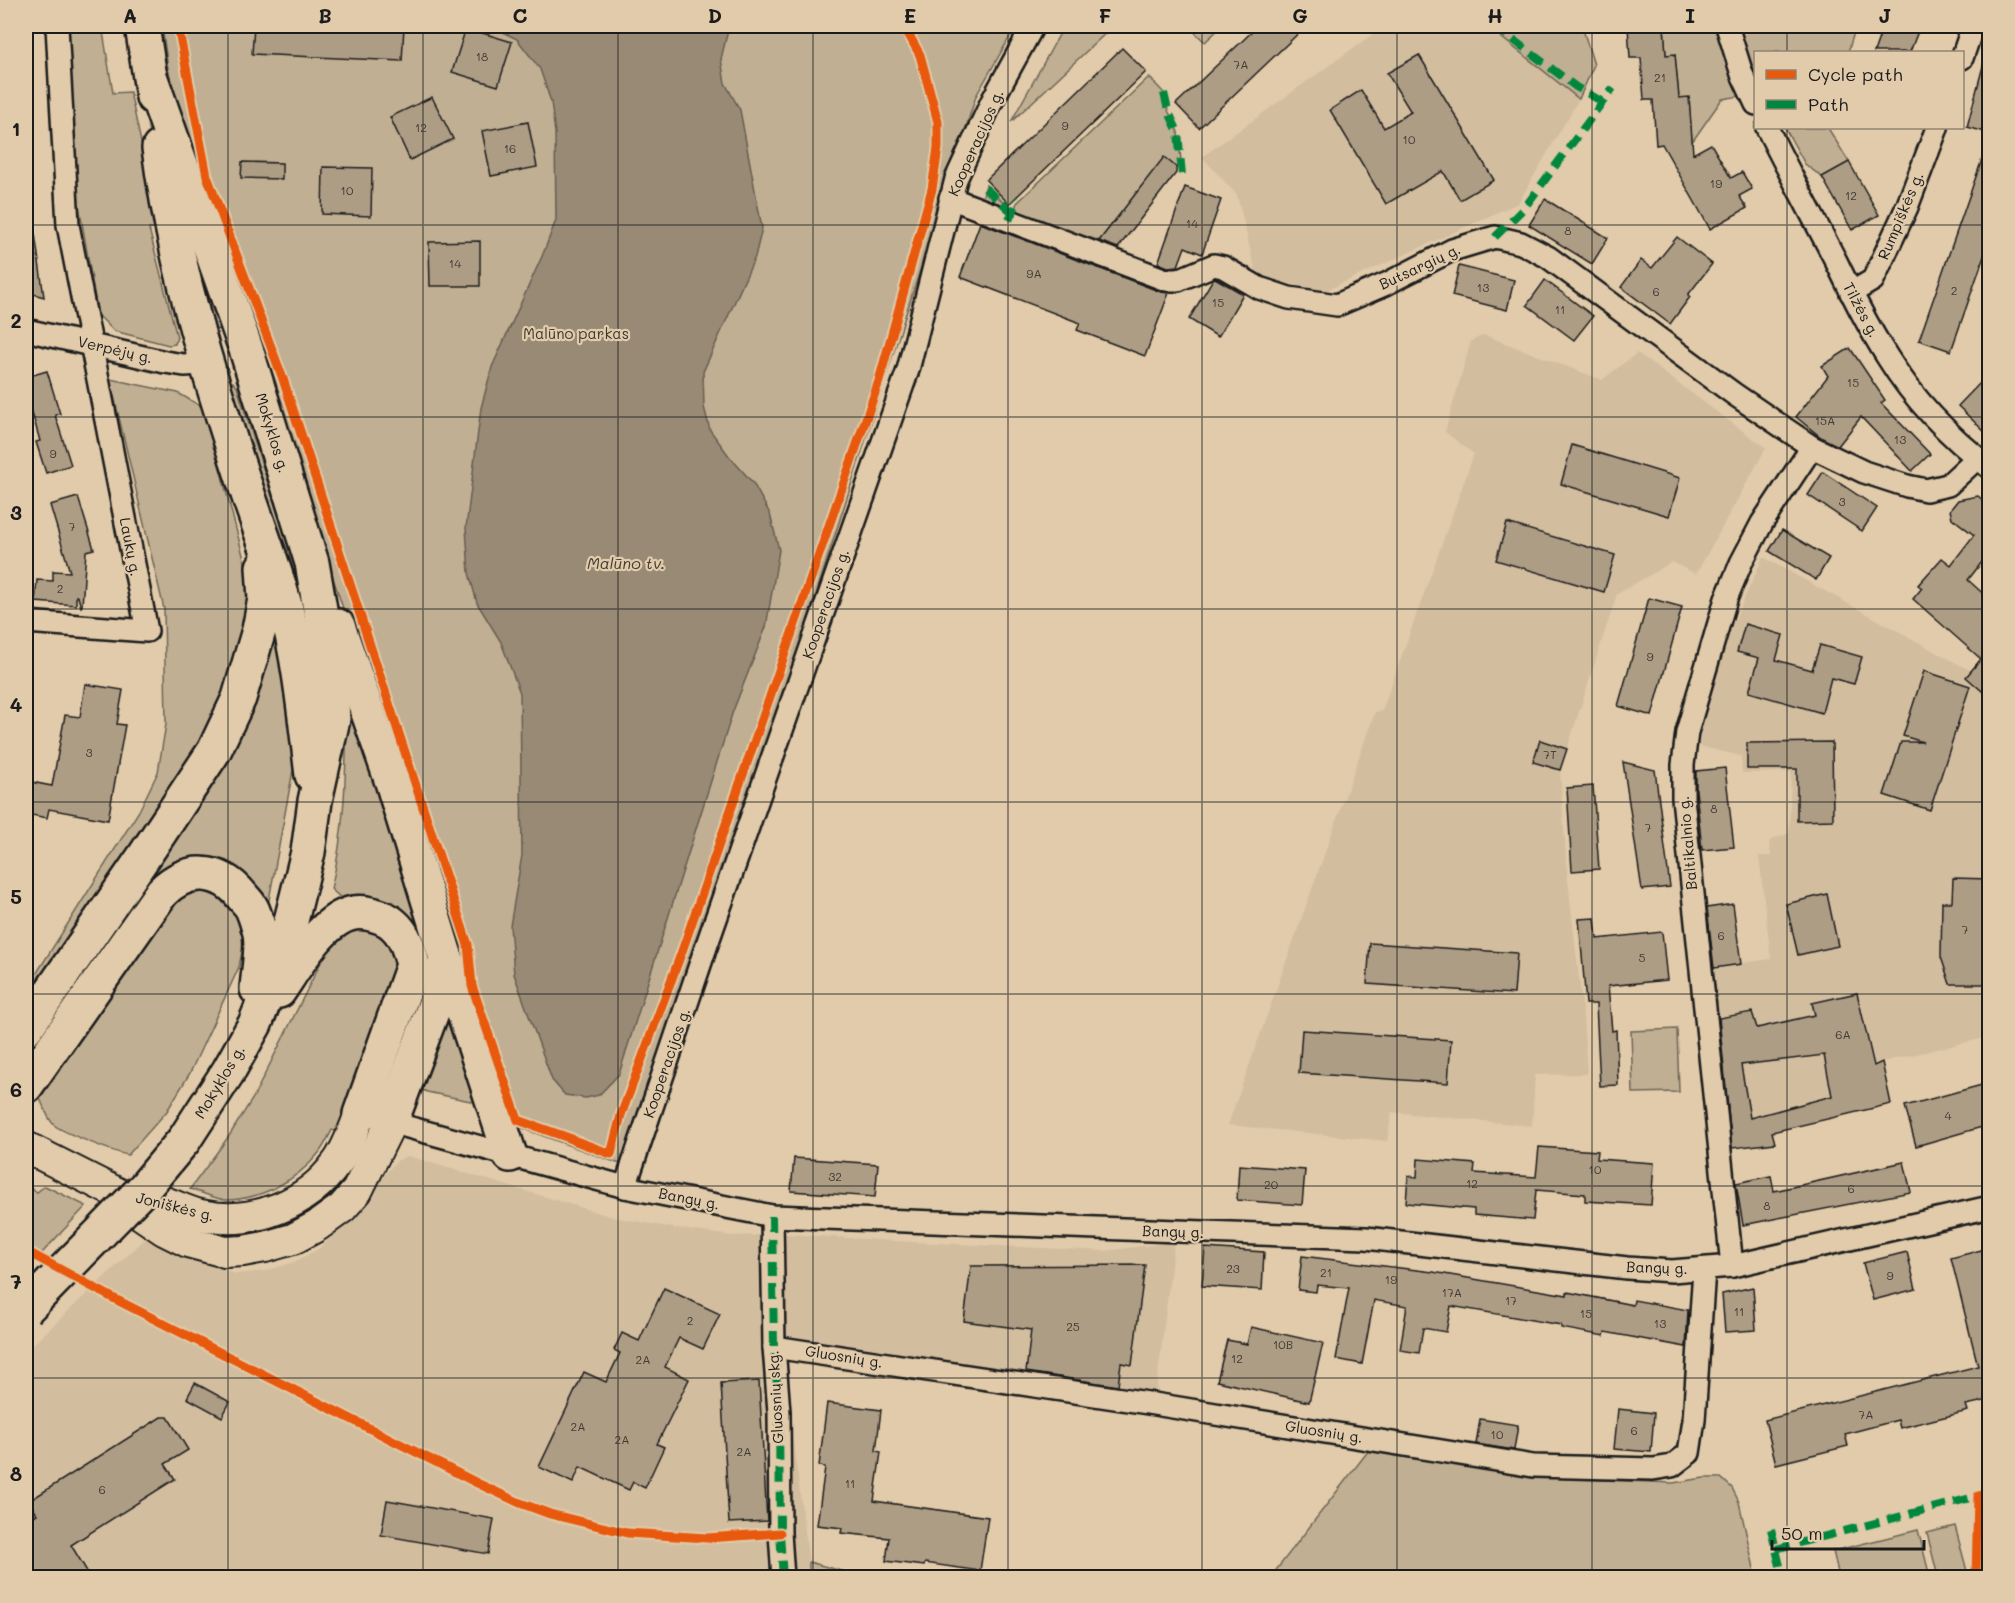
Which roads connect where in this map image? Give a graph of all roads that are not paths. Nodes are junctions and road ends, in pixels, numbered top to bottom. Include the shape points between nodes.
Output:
1 (57, 26) edge
2 (142, 26) edge
3 (1033, 26) edge
4 (1727, 26) edge
5 (1973, 26) edge
6 (1964, 52) edge
7 (150, 76) junction
8 (1754, 102) edge
9 (1768, 129) edge
10 (1937, 129) edge
11 (950, 198) junction
12 (1851, 293) junction
13 (26, 330) edge
14 (91, 344) junction
15 (246, 349) junction
16 (205, 364) junction
17 (1812, 447) junction
18 (1983, 463) edge
19 (261, 535) junction
20 (312, 563) junction
21 (26, 622) edge
22 (315, 801) junction
23 (446, 958) junction
24 (255, 1024) junction
25 (26, 1028) edge
26 (26, 1086) edge
27 (376, 1118) junction
28 (26, 1147) edge
29 (510, 1155) junction
30 (625, 1187) junction
31 (1989, 1207) edge
32 (772, 1216) junction
33 (1732, 1266) junction
34 (1704, 1269) junction
35 (26, 1309) edge
36 (774, 1347) junction
37 (783, 1578) edge

1 - 14 street via 68,225
2 - 7 main road, Mokyklos g.
3 - 11 street, Kooperacijos g. via 992,101
4 - 8 street
5 - 6 street
7 - 15 main road, Mokyklos g.
7 - 16 main road, Mokyklos g. via 164,189
9 - 12 street, Tilžės g.
10 - 12 street, Rumpiškės g. via 1873,280
11 - 17 street, Butsargių g. via 1166,280 1178,280 1215,265 1259,288 1289,298 1337,304 1452,250 1495,237 1521,243 1548,257
11 - 30 street, Kooperacijos g. via 908,370
12 - 18 street, Tilžės g. via 1907,386 1955,439
13 - 14 street, Verpėjų g.
14 - 16 street, Verpėjų g. via 165,362
14 - 21 street, Laukų g. via 147,631
15 - 16 main road
15 - 20 main road, Mokyklos g.
16 - 19 main road, Mokyklos g.
17 - 18 street, Butsargių g. via 1864,472 1926,490 1948,485
17 - 33 street, Baltikalnio g. via 1762,523 1726,599 1687,732 1683,765 1683,798
19 - 22 main road, Mokyklos g. via 285,608 299,671
19 - 25 main road via 265,599 259,630 239,698 214,751
20 - 22 main road, Mokyklos g. via 329,661 333,719
20 - 23 main road via 392,782
22 - 24 main road, Mokyklos g. via 308,852 290,925
23 - 27 main road via 435,1004
23 - 29 main road
24 - 26 main road via 260,936 253,909 232,886 212,874 183,877 162,892
24 - 27 main road via 319,935 340,918 368,913 387,919 400,931 413,965
24 - 35 main road, Mokyklos g., bridge via 184,1140 145,1187
27 - 28 main road, Joniškės g. via 357,1191 342,1208 293,1239 225,1252 188,1242 164,1230 121,1195
27 - 29 street, Bangų g.
29 - 30 street, Bangų g.
30 - 32 street, Bangų g.
31 - 33 street, Bangų g.
32 - 34 street, Bangų g. via 1365,1238 1627,1268
32 - 36 street, Gluosnių skg.
33 - 34 street, Bangų g.
34 - 36 street, Gluosnių g. via 1689,1453 1672,1466 1653,1469 1533,1466
36 - 37 street, Gluosnių skg.

